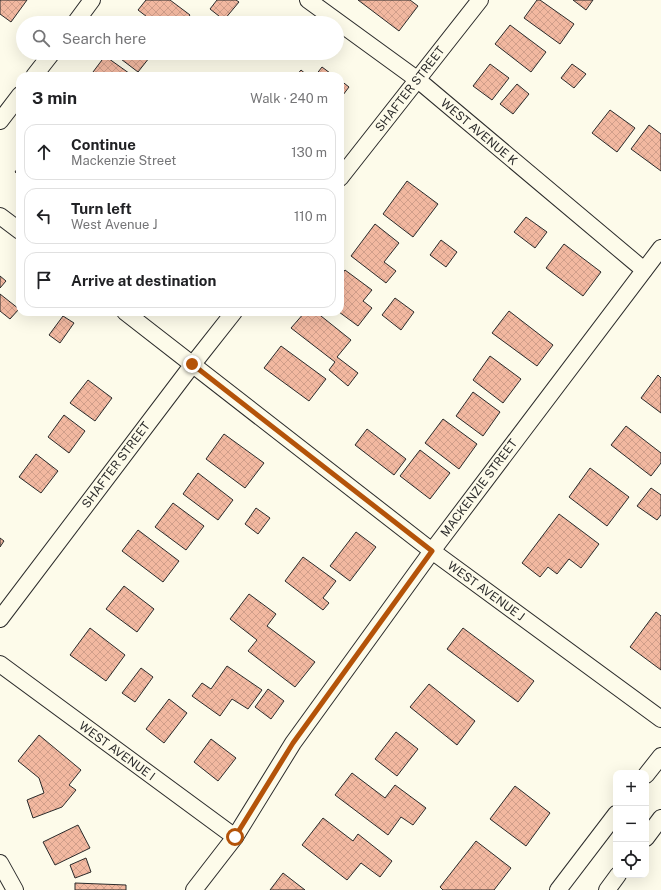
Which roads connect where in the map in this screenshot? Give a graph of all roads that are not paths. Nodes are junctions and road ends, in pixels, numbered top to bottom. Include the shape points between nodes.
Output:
1 (92, 0) edge
2 (308, 0) edge
3 (480, 0) edge
4 (79, 16) edge
5 (330, 16) edge
6 (344, 26) edge
7 (47, 60) edge
8 (37, 72) edge
9 (418, 80) junction
10 (16, 100) edge
11 (0, 121) edge
12 (344, 173) edge
13 (0, 216) edge
14 (16, 228) edge
15 (661, 248) edge
16 (644, 270) junction
17 (130, 316) edge
18 (231, 316) edge
19 (192, 364) junction
20 (432, 551) junction
21 (0, 619) edge
22 (0, 664) edge
23 (661, 719) edge
24 (661, 756) edge
25 (649, 771) edge
26 (613, 818) edge
27 (661, 818) edge
28 (649, 834) edge
29 (235, 837) junction
30 (0, 863) edge
31 (616, 878) edge
32 (15, 890) edge
33 (194, 890) edge
34 (558, 890) edge
35 (607, 890) edge

1 - 4 street
2 - 5 street, WEST AVENUE K
3 - 9 street, SHAFTER STREET
6 - 9 street, WEST AVENUE K
7 - 8 street
9 - 12 street, SHAFTER STREET
9 - 16 street, WEST AVENUE K
10 - 11 street
13 - 14 street
15 - 16 street, MACKENZIE STREET
16 - 20 street, MACKENZIE STREET
17 - 19 street, WEST AVENUE J
18 - 19 street, SHAFTER STREET
19 - 20 street, WEST AVENUE J
19 - 21 street, SHAFTER STREET
20 - 23 street, WEST AVENUE J
20 - 29 street, MACKENZIE STREET via 293,743
22 - 29 street, WEST AVENUE I
24 - 25 street
26 - 34 street
27 - 28 street
29 - 33 street, MACKENZIE STREET
30 - 32 street
31 - 35 street

